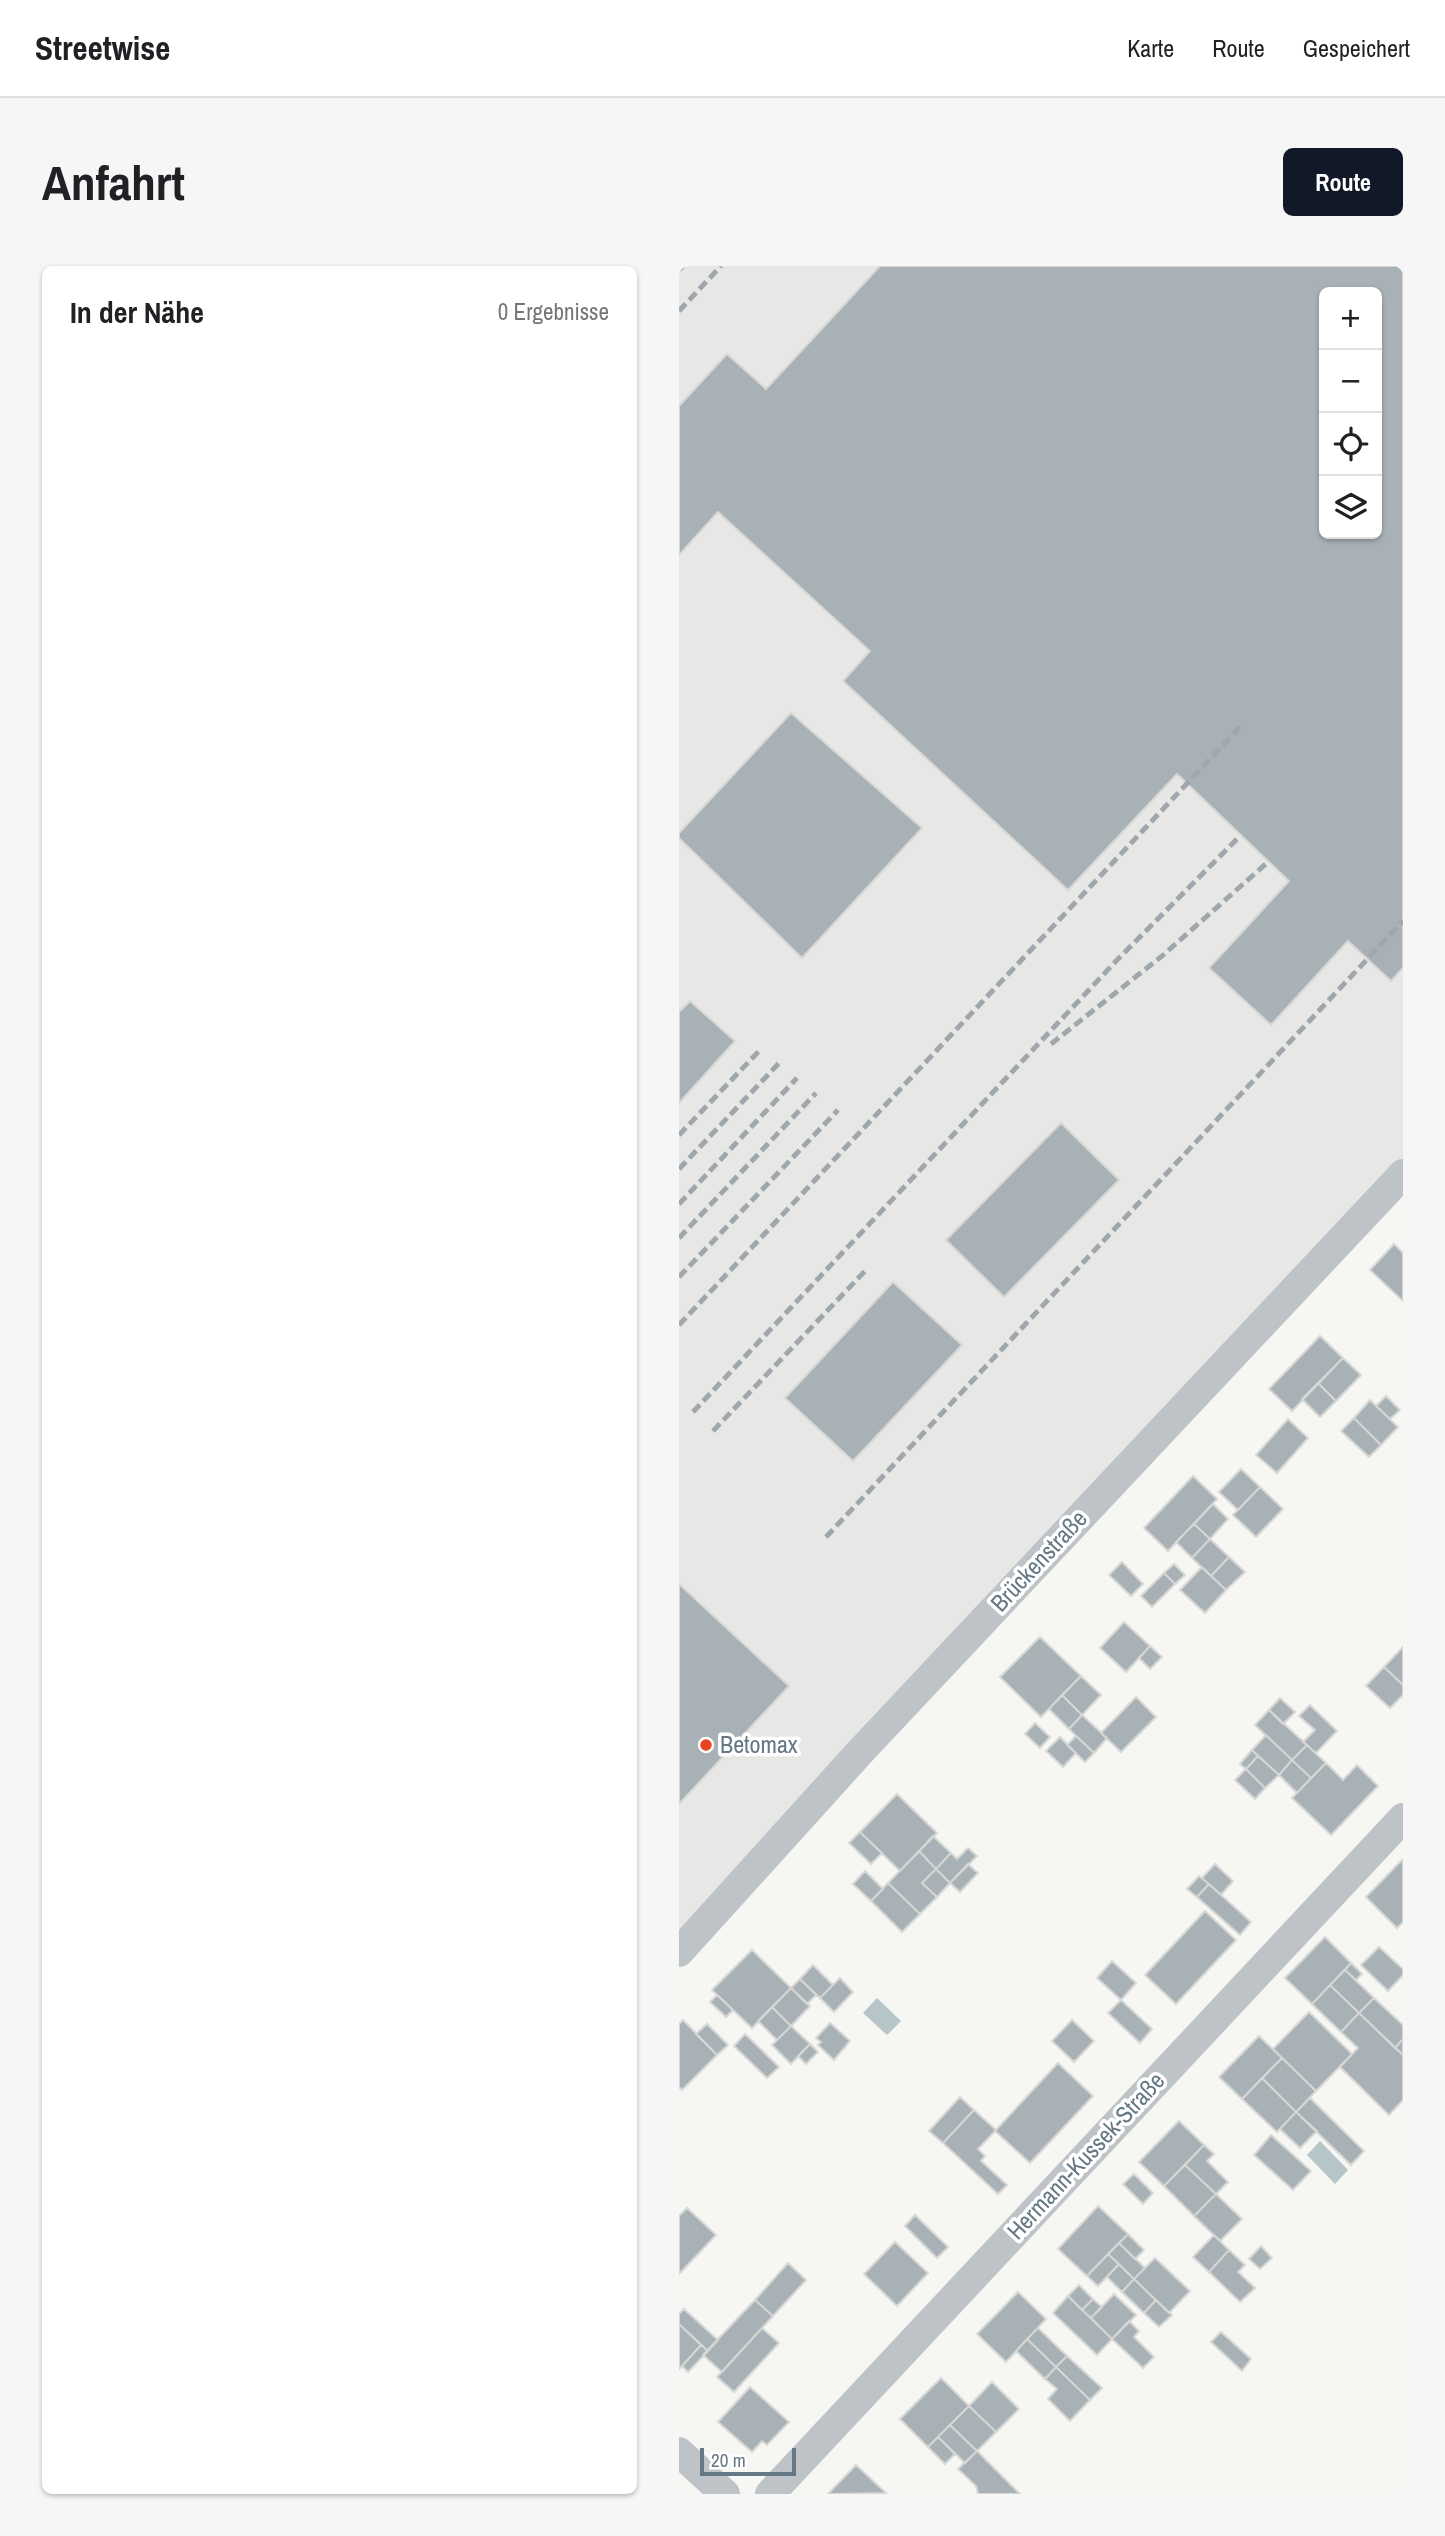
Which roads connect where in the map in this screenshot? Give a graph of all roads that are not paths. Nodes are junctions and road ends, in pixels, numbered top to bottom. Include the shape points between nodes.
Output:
1 (1403, 1174) edge
2 (1403, 1818) edge
3 (679, 1952) edge
4 (679, 2452) edge
5 (725, 2494) edge
6 (769, 2494) edge

1 - 3 street, Brückenstraße via 860,1752
2 - 6 street, Hermann-Kussek-Straße
4 - 5 street

